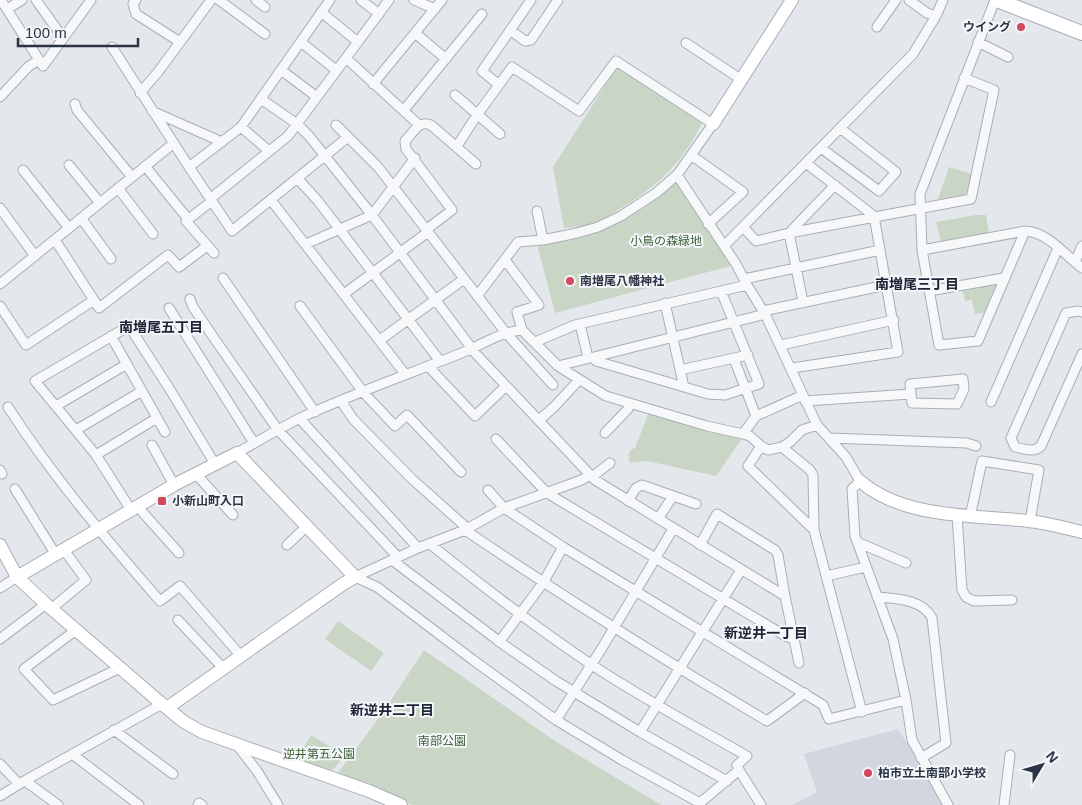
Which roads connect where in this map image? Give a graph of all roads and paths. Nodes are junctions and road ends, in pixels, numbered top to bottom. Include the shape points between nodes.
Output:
1 (1, 0) edge
2 (22, 0) edge
3 (36, 0) edge
4 (79, 0) edge
5 (91, 0) edge
6 (136, 0) edge
7 (199, 0) edge
8 (219, 0) edge
9 (256, 0) edge
10 (330, 0) edge
11 (361, 0) edge
12 (389, 0) edge
13 (414, 0) edge
14 (442, 0) edge
15 (558, 0) edge
16 (792, 0) edge
17 (896, 0) edge
18 (909, 0) edge
19 (943, 0) edge
20 (996, 0) edge
21 (527, 1) edge
22 (209, 3) edge
23 (1016, 4) edge
24 (266, 7) dead end
25 (85, 8) junction
26 (7, 9) junction
27 (435, 9) junction
28 (321, 12) junction
29 (379, 14) junction
30 (482, 14) dead end
31 (936, 16) junction
32 (878, 27) dead end
33 (510, 30) junction
34 (415, 33) junction
35 (1082, 33) edge
36 (265, 34) dead end
37 (63, 38) junction
38 (180, 42) junction
39 (301, 42) junction
40 (358, 42) junction
41 (978, 42) junction
42 (686, 43) dead end
43 (112, 47) dead end
44 (1008, 56) dead end
45 (346, 58) junction
46 (446, 59) junction
47 (39, 60) junction
48 (281, 70) junction
49 (336, 70) junction
50 (964, 78) junction
51 (742, 80) junction
52 (373, 84) junction
53 (499, 85) junction
54 (140, 93) junction
55 (455, 95) dead end
56 (317, 96) junction
57 (0, 97) edge
58 (260, 99) junction
59 (75, 104) dead end
60 (404, 110) junction
61 (152, 111) junction
62 (477, 115) junction
63 (297, 124) junction
64 (713, 124) junction
65 (336, 125) dead end
66 (419, 125) junction
67 (241, 127) junction
68 (840, 128) junction
69 (500, 134) dead end
70 (348, 137) junction
71 (222, 142) junction
72 (174, 143) junction
73 (457, 146) junction
74 (821, 148) junction
75 (269, 151) junction
76 (691, 155) junction
77 (325, 156) junction
78 (415, 158) junction
79 (806, 163) junction
80 (476, 164) dead end
81 (69, 165) dead end
82 (145, 166) junction
83 (189, 168) junction
84 (23, 170) dead end
85 (677, 175) junction
86 (132, 176) junction
87 (298, 179) junction
88 (393, 185) junction
89 (834, 185) junction
90 (118, 188) junction
91 (211, 200) junction
92 (271, 200) junction
93 (100, 203) junction
94 (0, 208) edge
95 (919, 208) junction
96 (537, 212) dead end
97 (372, 215) junction
98 (874, 216) junction
99 (81, 218) junction
100 (188, 219) junction
101 (708, 224) junction
102 (743, 227) junction
103 (69, 228) junction
104 (339, 229) junction
105 (427, 230) junction
106 (1025, 231) junction
107 (789, 233) junction
108 (153, 234) dead end
109 (55, 240) junction
110 (543, 240) junction
111 (306, 244) junction
112 (207, 246) junction
113 (724, 246) junction
114 (1082, 246) edge
115 (1058, 248) junction
116 (880, 250) junction
117 (922, 250) junction
118 (400, 252) junction
119 (214, 253) dead end
120 (35, 256) junction
121 (112, 259) dead end
122 (505, 260) junction
123 (1078, 265) edge
124 (795, 268) junction
125 (372, 272) junction
126 (222, 278) dead end
127 (1004, 278) junction
128 (464, 279) junction
129 (0, 282) edge
130 (745, 282) junction
131 (886, 284) junction
132 (929, 291) junction
133 (721, 292) junction
134 (344, 294) junction
135 (477, 296) junction
136 (190, 299) dead end
137 (94, 300) junction
138 (436, 300) junction
139 (803, 302) junction
140 (665, 304) junction
141 (0, 306) edge
142 (300, 306) dead end
143 (169, 308) dead end
144 (764, 312) junction
145 (1082, 312) edge
146 (408, 320) junction
147 (894, 320) junction
148 (735, 322) junction
149 (580, 324) junction
150 (522, 330) junction
151 (506, 333) junction
152 (111, 336) junction
153 (672, 337) junction
154 (380, 340) junction
155 (535, 342) junction
156 (781, 345) junction
157 (472, 348) junction
158 (1082, 354) edge
159 (748, 355) junction
160 (592, 357) junction
161 (734, 359) junction
162 (440, 361) junction
163 (127, 364) junction
164 (428, 366) junction
165 (558, 366) junction
166 (792, 368) junction
167 (680, 370) junction
168 (405, 374) junction
169 (579, 380) junction
170 (553, 385) dead end
171 (506, 386) junction
172 (684, 386) junction
173 (745, 389) junction
174 (142, 391) junction
175 (363, 392) junction
176 (911, 394) junction
177 (804, 398) junction
178 (342, 401) junction
179 (991, 402) dead end
180 (629, 403) junction
181 (56, 406) junction
182 (8, 408) dead end
183 (315, 412) junction
184 (756, 416) junction
185 (157, 418) junction
186 (300, 418) junction
187 (539, 420) junction
188 (817, 425) junction
189 (76, 430) junction
190 (278, 430) junction
191 (165, 432) dead end
192 (605, 433) dead end
193 (743, 434) junction
194 (830, 438) junction
195 (496, 439) dead end
196 (254, 444) junction
197 (152, 445) dead end
198 (761, 446) junction
199 (976, 446) dead end
200 (782, 447) junction
201 (237, 453) junction
202 (96, 455) junction
203 (610, 462) dead end
204 (215, 464) junction
205 (461, 472) dead end
206 (196, 474) junction
207 (591, 476) junction
208 (860, 481) junction
209 (174, 485) junction
210 (14, 489) dead end
211 (488, 490) dead end
212 (547, 493) junction
213 (673, 496) junction
214 (628, 501) junction
215 (696, 504) dead end
216 (134, 508) junction
217 (504, 508) junction
218 (957, 515) junction
219 (233, 516) dead end
220 (970, 517) junction
221 (658, 519) junction
222 (1030, 521) junction
223 (306, 527) junction
224 (673, 528) junction
225 (466, 529) junction
226 (98, 530) junction
227 (814, 530) junction
228 (1082, 532) edge
229 (857, 542) junction
230 (430, 544) junction
231 (0, 545) edge
232 (287, 545) dead end
233 (700, 545) junction
234 (563, 547) junction
235 (418, 548) junction
236 (60, 552) junction
237 (179, 552) dead end
238 (656, 558) junction
239 (395, 559) junction
240 (906, 563) dead end
241 (866, 566) junction
242 (741, 570) junction
243 (826, 576) junction
244 (17, 577) junction
245 (354, 578) junction
246 (543, 582) junction
247 (0, 588) edge
248 (636, 591) junction
249 (785, 596) junction
250 (878, 597) junction
251 (724, 598) junction
252 (1012, 600) dead end
253 (49, 606) junction
254 (520, 615) junction
255 (178, 620) dead end
256 (614, 627) junction
257 (76, 630) junction
258 (704, 632) junction
259 (0, 639) edge
260 (794, 639) junction
261 (499, 642) junction
262 (241, 656) junction
263 (799, 663) dead end
264 (591, 664) junction
265 (120, 668) junction
266 (224, 669) junction
267 (680, 670) junction
268 (574, 692) junction
269 (805, 693) junction
270 (906, 700) junction
271 (658, 705) junction
272 (164, 706) junction
273 (862, 712) junction
274 (556, 720) junction
275 (114, 730) junction
276 (640, 732) junction
277 (237, 745) junction
278 (72, 754) junction
279 (1010, 755) dead end
280 (921, 758) junction
281 (0, 764) edge
282 (739, 770) junction
283 (173, 774) dead end
284 (727, 781) junction
285 (22, 782) junction
286 (0, 796) edge
287 (701, 804) edge
288 (58, 805) edge
289 (138, 805) edge
290 (198, 805) edge
291 (202, 805) edge
292 (278, 805) edge
293 (400, 805) edge
294 (761, 805) edge
295 (948, 805) edge
296 (1004, 805) edge

1 - 26 street
2 - 26 street
3 - 37 street
4 - 25 street
5 - 25 street
6 - 38 street via 133,4 136,14
7 - 22 street
8 - 36 street
9 - 24 street
10 - 28 street
11 - 29 street
12 - 29 street
13 - 27 street
14 - 27 street
15 - 33 street via 531,40 525,41
16 - 51 street
17 - 32 street
18 - 31 street
19 - 31 street
20 - 23 main road
20 - 41 street
21 - 33 street
22 - 38 street
23 - 35 main road
25 - 37 street
26 - 47 street
27 - 34 street
28 - 39 street
28 - 40 street
29 - 40 street
30 - 46 street
31 - 68 street via 913,54
33 - 53 street via 482,71
34 - 46 street
34 - 52 street
37 - 47 street via 43,66
38 - 54 street
39 - 48 street
39 - 49 street
40 - 45 street
41 - 44 street
41 - 50 street
42 - 51 street
43 - 54 street
45 - 49 street
45 - 52 street
46 - 60 street
47 - 57 street via 29,66
48 - 56 street
48 - 58 street
49 - 56 street
50 - 95 street via 920,194
50 - 95 street via 994,90 971,198
51 - 64 street
52 - 60 street
53 - 62 street
53 - 64 street via 512,67 579,111 616,61
54 - 61 street
55 - 62 street
56 - 63 street
58 - 63 street
58 - 67 street
59 - 86 street
60 - 66 street
61 - 71 street
61 - 72 street
62 - 69 street
62 - 73 street
63 - 75 street
63 - 77 street
64 - 76 street
65 - 70 street
66 - 73 street via 431,125
66 - 78 street via 405,141 406,149
67 - 71 street
67 - 75 street
68 - 74 street
68 - 74 street via 896,172 879,191
70 - 77 street
70 - 88 street
71 - 83 street
72 - 82 street
72 - 83 street
73 - 80 street
74 - 79 street
75 - 91 street
76 - 85 street
76 - 101 street via 743,192
77 - 87 street
77 - 97 street
78 - 88 street
78 - 105 street via 452,210
79 - 89 street
79 - 102 street
81 - 93 street
82 - 86 street
82 - 100 street
83 - 91 street
84 - 103 street
85 - 101 street
85 - 110 street via 621,216 577,233
86 - 90 street
87 - 92 street
87 - 104 street
88 - 97 street
88 - 105 street
89 - 98 street
89 - 107 street
90 - 93 street
90 - 108 street
91 - 92 street via 232,232
91 - 100 street
92 - 111 street
93 - 99 street
94 - 120 street
95 - 98 street
95 - 117 street
96 - 110 street
97 - 104 street
97 - 118 street
98 - 107 street
98 - 116 street
99 - 103 street
99 - 121 street
100 - 112 street via 186,221
101 - 113 street
102 - 107 street via 756,241
102 - 113 street
103 - 109 street
104 - 111 street
104 - 125 street
105 - 118 street
105 - 128 street
106 - 115 street via 1045,237
106 - 117 street
106 - 127 street
107 - 124 street
109 - 120 street
109 - 137 street
110 - 122 street via 518,242
111 - 134 street
112 - 119 street
112 - 137 street via 179,267 168,255 99,308
113 - 130 street
114 - 123 street
115 - 123 street
115 - 179 street
116 - 124 street
116 - 131 street
117 - 132 street
118 - 125 street
118 - 138 street
120 - 129 street
122 - 135 street
122 - 150 street via 539,305 517,312
124 - 130 street
124 - 139 street
125 - 134 street
125 - 146 street
126 - 183 street
127 - 132 street
127 - 132 street via 978,341 939,345
128 - 135 street
128 - 138 street
130 - 133 street
130 - 144 street
131 - 139 street
131 - 147 street
133 - 140 street
133 - 148 street
134 - 154 street
135 - 151 street
136 - 190 street
137 - 141 street via 26,345
138 - 146 street
138 - 157 street
139 - 144 street
140 - 149 street
140 - 153 street
142 - 175 street
143 - 196 street
144 - 148 street
144 - 156 street
145 - 158 street via 1066,313 1011,438 1015,447 1033,450 1041,446
146 - 154 street
146 - 162 street
147 - 156 street
147 - 166 street via 898,352
148 - 153 street
148 - 159 street
149 - 155 street
149 - 160 street
150 - 151 street
150 - 155 street
151 - 157 street
151 - 170 street
152 - 163 street
152 - 181 street via 35,381
152 - 204 street via 129,326
153 - 160 street
153 - 167 street
154 - 168 street
155 - 165 street
156 - 166 street
157 - 162 street
157 - 171 street
159 - 161 street
159 - 173 street via 760,384
160 - 165 street
160 - 172 street via 596,361
161 - 167 street
161 - 173 street
162 - 164 street
163 - 174 street
163 - 181 street
164 - 168 street
164 - 171 street via 475,416
165 - 169 street
166 - 177 street
167 - 172 street
168 - 175 street
169 - 180 street via 606,396
169 - 187 street
171 - 187 street
172 - 173 street via 708,394
173 - 184 street
174 - 185 street
174 - 189 street
175 - 178 street
175 - 205 street via 395,426 407,415
176 - 176 street via 910,384 963,379 964,388 957,404 912,403
176 - 177 street
177 - 184 street
177 - 188 street
178 - 183 street
178 - 225 street via 353,419 412,480
180 - 192 street via 628,409
180 - 193 street
181 - 189 street
182 - 226 street
183 - 186 street
184 - 193 street
185 - 191 street
185 - 202 street
186 - 190 street
186 - 235 street
187 - 207 street
188 - 194 street
188 - 200 street via 802,430
189 - 202 street
190 - 196 street
190 - 239 street
193 - 198 street
194 - 199 street via 967,443
194 - 208 street
195 - 212 street
196 - 201 street
197 - 209 street
198 - 200 street via 768,450
198 - 227 street via 748,466
200 - 227 street via 813,475
201 - 204 street
201 - 223 street
202 - 216 street
203 - 207 street
204 - 206 street
206 - 209 street
206 - 219 street
207 - 212 street
207 - 214 street
208 - 218 street via 876,492 906,504
208 - 229 street via 852,489
209 - 216 street
210 - 236 street
211 - 217 street
212 - 217 street
212 - 238 street
213 - 214 street via 640,485
213 - 215 street
213 - 221 street
214 - 221 street
216 - 226 street
216 - 237 street
217 - 225 street
217 - 234 street
218 - 220 street
218 - 252 street via 962,590 966,597 974,601
220 - 222 street
220 - 222 street via 982,461 1039,470
221 - 224 street
222 - 228 street
223 - 232 street
223 - 245 street
224 - 233 street
224 - 238 street
225 - 230 street
225 - 246 street
226 - 236 street
226 - 262 street via 160,601 180,586
227 - 243 street
229 - 240 street
229 - 241 street
230 - 235 street
230 - 254 street
231 - 244 street
233 - 242 street
233 - 249 street via 717,514 775,550
234 - 246 street
234 - 248 street
235 - 239 street
236 - 244 street
236 - 253 street via 86,580
238 - 248 street
238 - 251 street
239 - 245 street
239 - 261 street
241 - 243 street
241 - 250 street
242 - 249 street
242 - 251 street
243 - 273 street
244 - 247 street
244 - 253 street
245 - 262 street
245 - 274 street via 377,587
246 - 254 street
246 - 256 street
248 - 256 street
248 - 258 street
249 - 260 street
250 - 270 street via 893,639
250 - 280 street via 918,604 927,609 932,618 946,743
251 - 258 street
251 - 260 street
253 - 257 street
253 - 259 street
254 - 261 street
254 - 264 street
255 - 266 street
256 - 264 street
256 - 267 street
257 - 265 street
257 - 265 street via 24,669 53,700
258 - 267 street
258 - 269 street
260 - 263 street
261 - 268 street
262 - 266 street
264 - 268 street
264 - 271 street
265 - 272 street
266 - 272 street
267 - 269 street via 767,721
267 - 271 street
268 - 274 street
268 - 276 street
269 - 273 street via 823,705 829,719
270 - 273 street
270 - 280 street via 912,740
271 - 276 street
271 - 282 street via 747,756 737,764
272 - 275 street
272 - 277 street via 202,732
274 - 287 street
275 - 278 street
275 - 283 street
276 - 284 street
277 - 292 street
277 - 293 street
278 - 285 street
278 - 289 street
279 - 296 street
280 - 295 street
281 - 285 street
282 - 284 street
282 - 294 street
284 - 287 street
285 - 286 street
285 - 288 street
290 - 291 street

